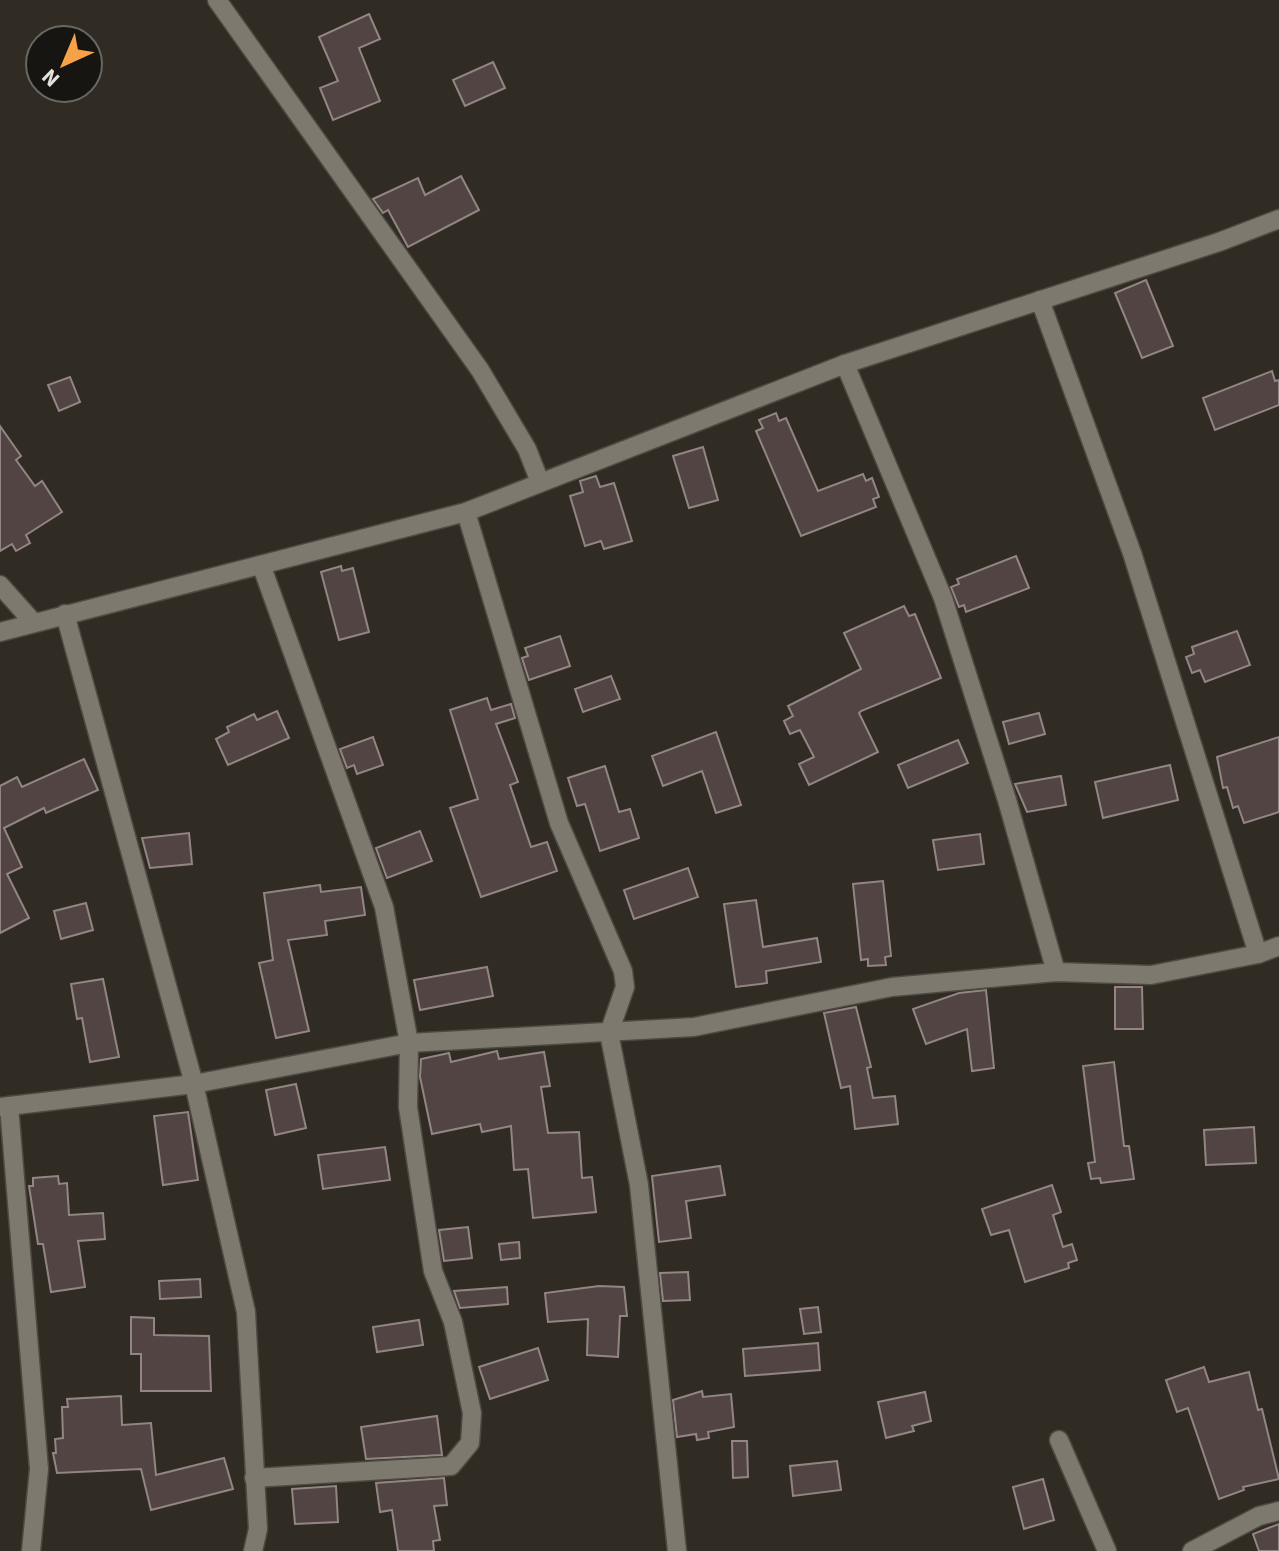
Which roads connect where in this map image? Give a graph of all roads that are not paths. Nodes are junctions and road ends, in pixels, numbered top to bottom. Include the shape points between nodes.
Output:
1 (217, 0) edge
2 (1279, 219) edge
3 (1040, 300) junction
4 (845, 364) junction
5 (540, 482) junction
6 (466, 512) junction
7 (262, 567) junction
8 (0, 585) edge
9 (65, 614) junction
10 (33, 622) junction
11 (0, 632) edge
12 (1279, 946) edge
13 (1258, 954) junction
14 (1056, 972) junction
15 (609, 1033) junction
16 (409, 1043) junction
17 (194, 1084) junction
18 (4, 1106) edge
19 (1059, 1440) dead end
20 (254, 1478) junction
21 (1279, 1511) edge
22 (31, 1551) edge
23 (253, 1551) edge
24 (677, 1551) edge
25 (1107, 1551) edge
26 (1192, 1551) edge

1 - 5 street via 480,370 527,449
2 - 3 street
3 - 4 street
3 - 13 street via 1132,553
4 - 5 street
4 - 14 street via 943,598
5 - 6 street
6 - 7 street
6 - 15 street via 559,823 623,971 625,987
7 - 9 street
7 - 16 street via 384,907
8 - 10 street
9 - 10 street
9 - 17 street
10 - 11 street
12 - 13 street
13 - 14 street via 1151,975
14 - 15 street via 892,987 694,1027
15 - 16 street
15 - 24 street via 639,1185
16 - 17 street
16 - 20 street via 408,1107 421,1205 433,1271 453,1322 472,1413 470,1443 451,1466
17 - 18 street
17 - 20 street via 246,1312
18 - 22 street via 39,1469
19 - 25 street
20 - 23 street via 258,1529
21 - 26 street

